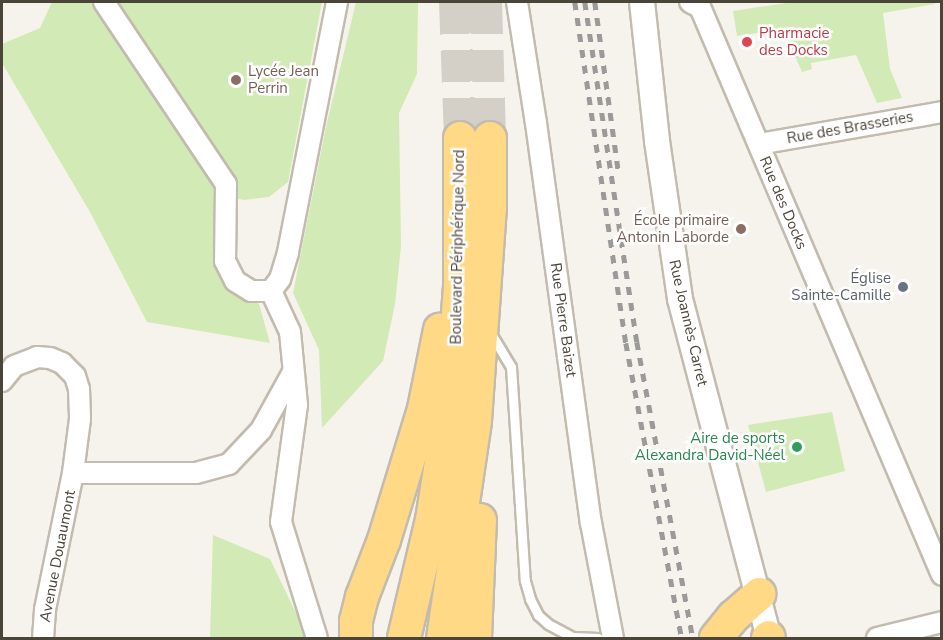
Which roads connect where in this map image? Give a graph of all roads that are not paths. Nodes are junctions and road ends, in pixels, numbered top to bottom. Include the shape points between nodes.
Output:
1 (104, 2) edge
2 (337, 2) edge
3 (517, 2) edge
4 (648, 2) edge
5 (690, 2) edge
6 (942, 112) edge
7 (759, 144) junction
8 (470, 147) junction
9 (486, 274) junction
10 (271, 291) junction
11 (487, 328) junction
12 (293, 372) junction
13 (2, 381) edge
14 (74, 473) junction
15 (384, 540) junction
16 (942, 574) edge
17 (759, 594) junction
18 (942, 622) edge
19 (769, 638) edge
20 (43, 639) edge
21 (317, 639) edge
22 (356, 639) edge
23 (372, 639) edge
24 (404, 639) edge
25 (443, 639) edge
26 (475, 639) edge
27 (598, 639) edge
28 (613, 639) edge
29 (716, 639) edge
30 (877, 639) edge

1 - 10 street via 226,184 225,261 235,281 251,291
2 - 10 street via 288,252 280,279
3 - 28 street, Rue Pierre Baizet via 591,523
4 - 17 street, Rue Joannès Carret via 657,141 680,299
5 - 7 street, Rue des Docks via 700,7
6 - 7 street, Rue des Brasseries
7 - 16 street, Rue des Docks
8 - 9 highway, Boulevard Périphérique Nord
8 - 15 highway via 435,360
8 - 24 highway, Boulevard Périphérique Nord via 452,393 432,520
9 - 11 highway
9 - 25 highway, Boulevard Périphérique Nord via 475,420
10 - 12 street via 290,332
11 - 26 highway
11 - 27 lane via 511,367 525,582 530,599 548,624 572,637
12 - 14 street, Avenue Douaumont via 261,430 229,464 196,473
12 - 21 street via 297,405 281,522
13 - 14 street, Avenue Douaumont via 14,366 37,357 62,363 75,376 80,419
14 - 20 street, Avenue Douaumont via 45,610
15 - 22 highway via 362,597
15 - 23 highway via 373,605
17 - 19 street, Rue Joannès Carret
17 - 29 highway
18 - 30 street

